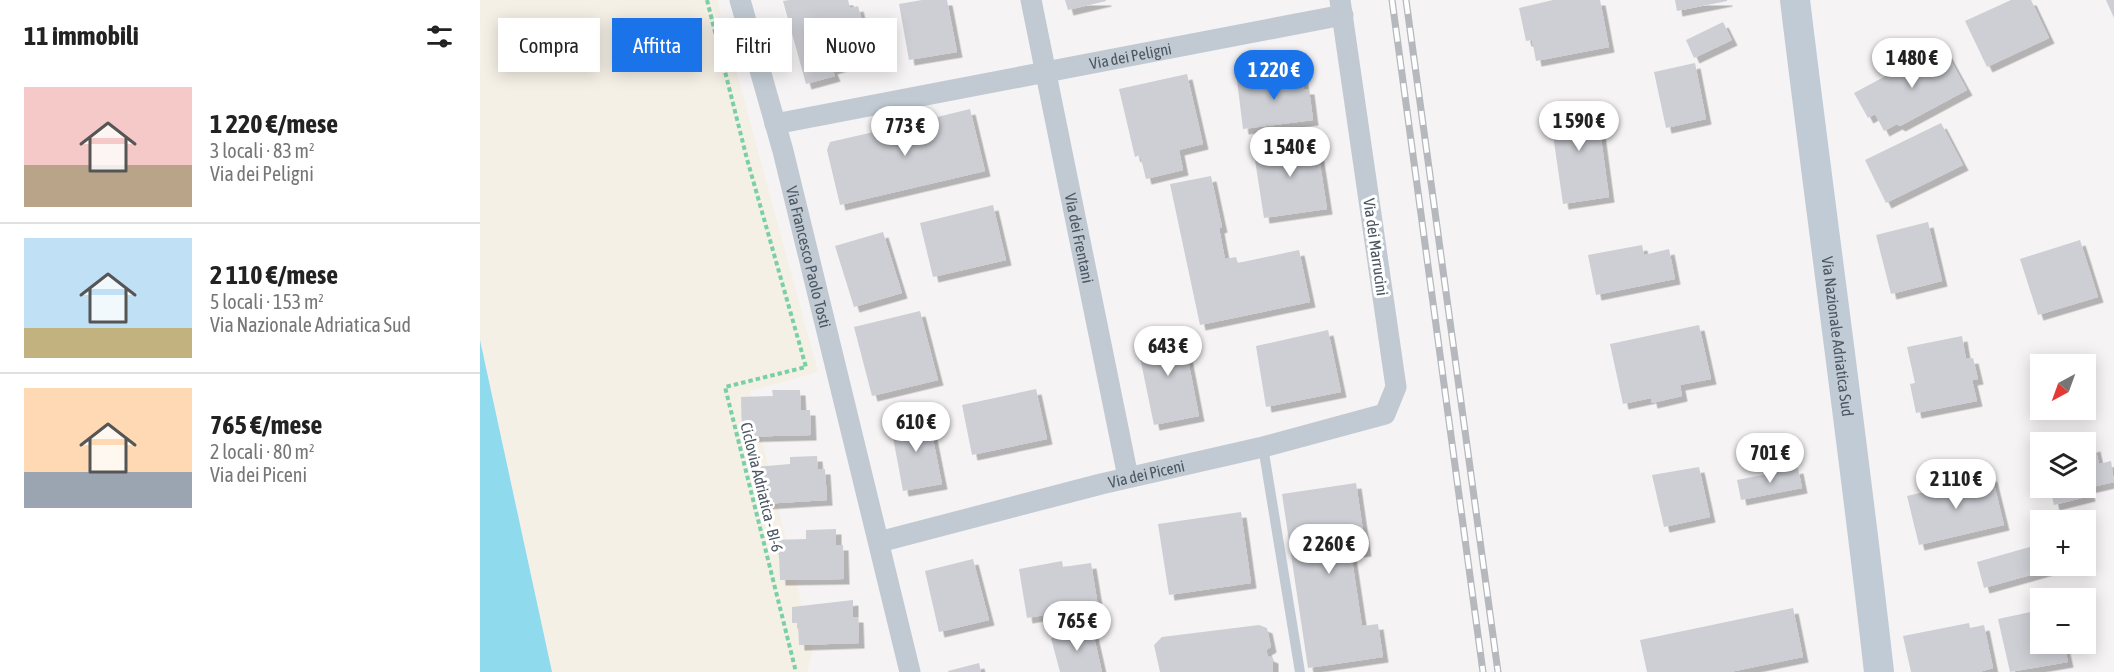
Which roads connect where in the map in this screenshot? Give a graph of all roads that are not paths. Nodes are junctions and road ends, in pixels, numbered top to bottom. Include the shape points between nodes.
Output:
1 (740, 0) edge
2 (1031, 0) edge
3 (1795, 0) edge
4 (1342, 7) edge
5 (1045, 74) junction
6 (775, 124) junction
7 (1396, 387) joint
8 (1263, 447) junction
9 (1128, 477) junction
10 (879, 542) junction
11 (910, 672) edge
12 (1300, 672) edge
13 (1879, 672) edge

1 - 6 street, Via Francesco Paolo Tosti
2 - 5 street, Via dei Frentani
3 - 13 main road, Via Nazionale Adriatica Sud
4 - 5 street, Via dei Peligni
4 - 7 street, Via dei Marrucini
5 - 6 street, Via dei Peligni
5 - 9 street, Via dei Frentani
6 - 10 street, Via Francesco Paolo Tosti
7 - 8 street, Via dei Piceni via 1385,414
8 - 9 street, Via dei Piceni
8 - 12 lane
9 - 10 street, Via dei Piceni
10 - 11 street, Via Francesco Paolo Tosti

